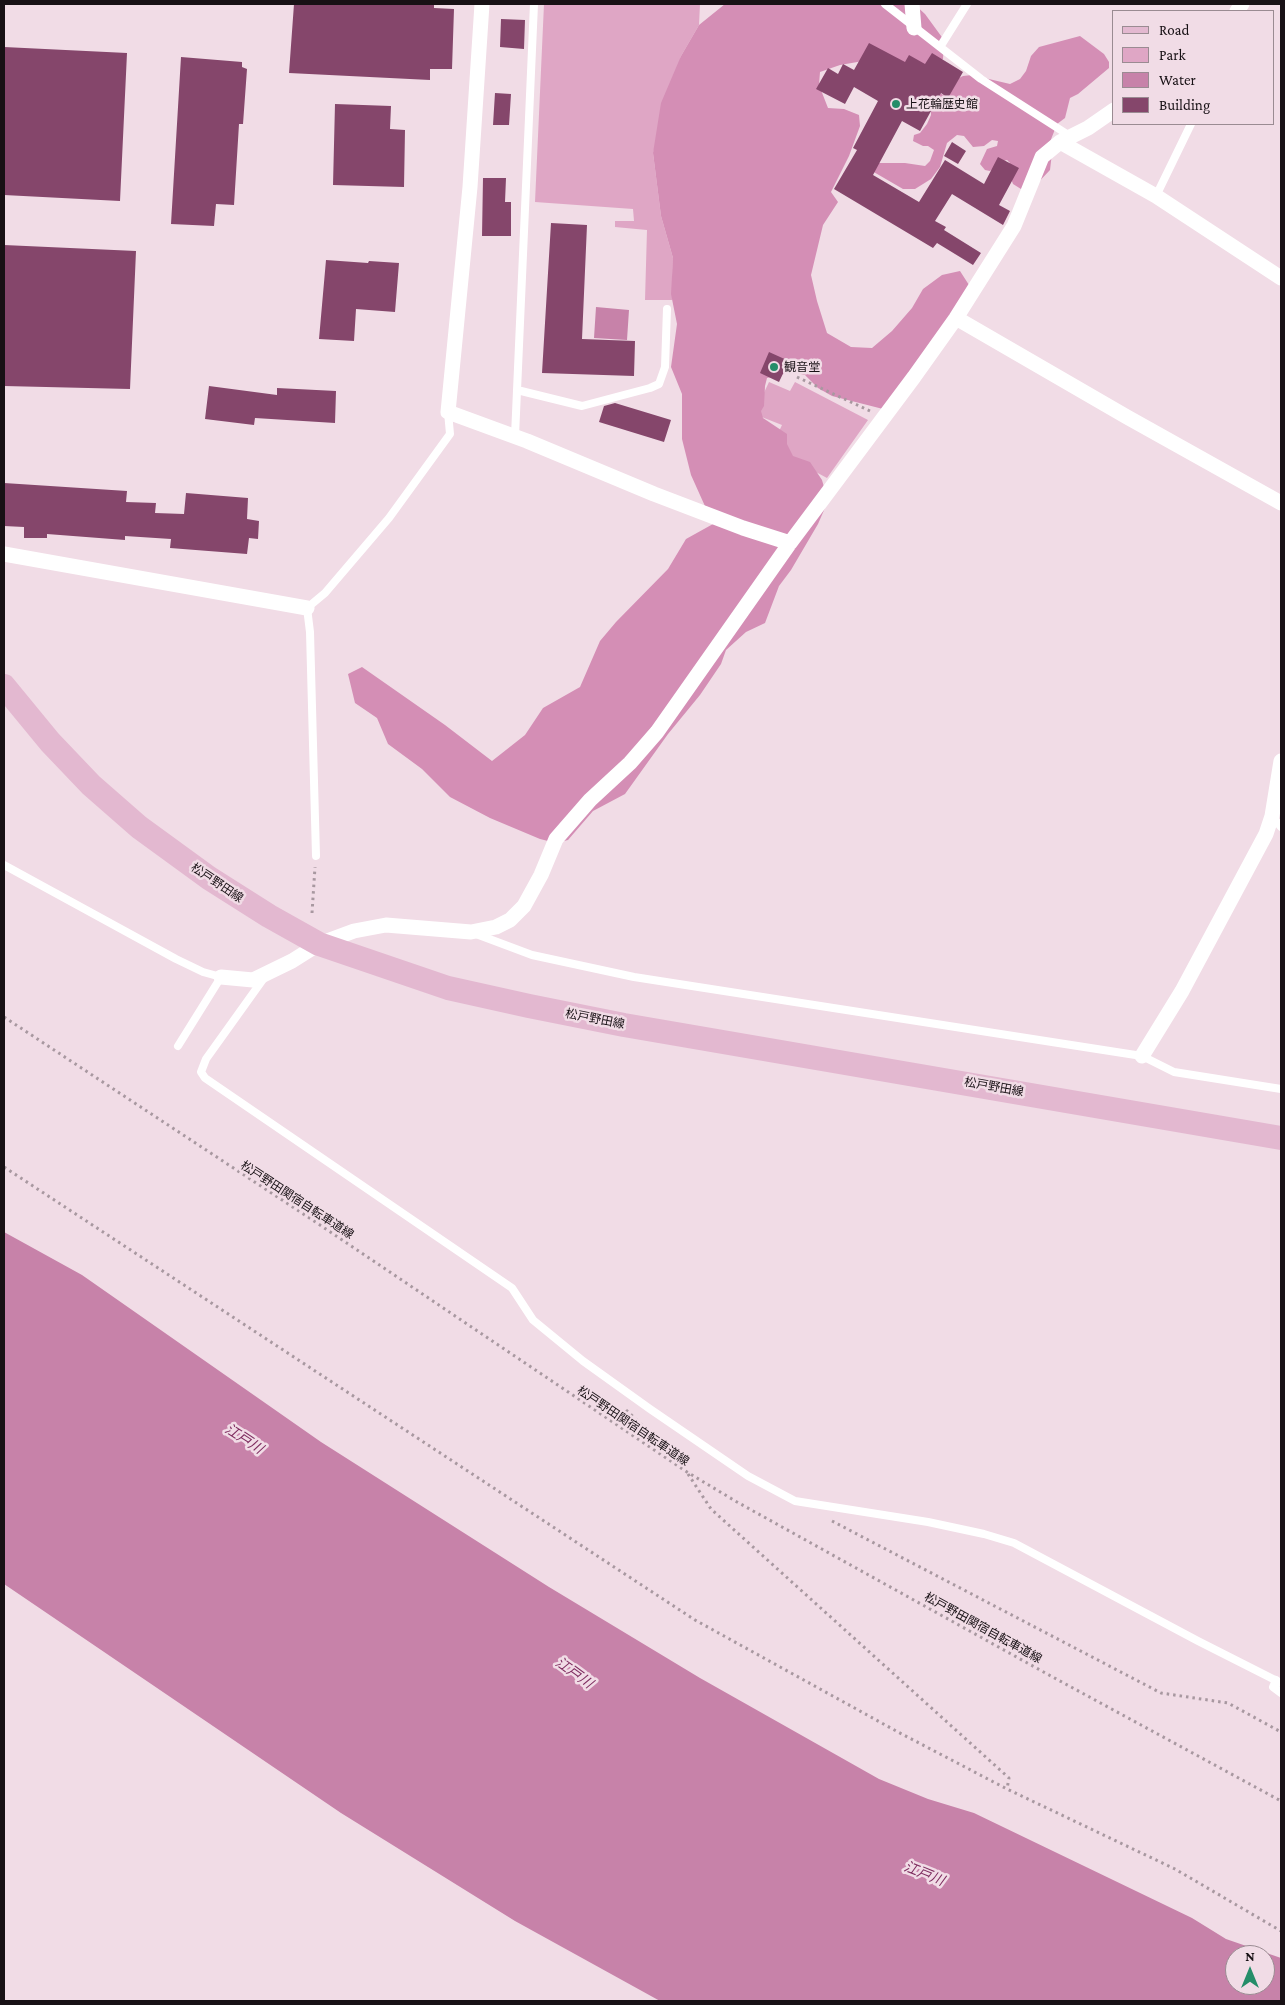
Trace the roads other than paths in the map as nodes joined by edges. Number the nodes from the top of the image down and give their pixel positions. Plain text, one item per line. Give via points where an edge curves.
1 (482, 4) edge
2 (534, 4) edge
3 (885, 4) edge
4 (912, 4) edge
5 (967, 4) edge
6 (914, 28) junction
7 (940, 47) junction
8 (1112, 111) edge
9 (1191, 125) edge
10 (1065, 139) junction
11 (1156, 196) junction
12 (1281, 278) edge
13 (667, 309) dead end
14 (956, 318) junction
15 (517, 390) junction
16 (448, 412) junction
17 (515, 436) junction
18 (1281, 503) edge
19 (790, 542) junction
20 (4, 554) edge
21 (307, 608) junction
22 (4, 686) edge
23 (1281, 761) edge
24 (1276, 822) edge
25 (316, 856) road end
26 (4, 865) edge
27 (472, 932) junction
28 (319, 944) junction
29 (267, 974) junction
30 (221, 977) junction
31 (178, 1046) dead end
32 (1142, 1056) junction
33 (1281, 1089) edge
34 (1281, 1138) edge
35 (1278, 1682) edge
36 (1281, 1693) edge

1 - 16 street via 470,187
2 - 15 lane
3 - 6 lane
4 - 6 street
5 - 7 lane
6 - 7 lane
7 - 10 lane
8 - 10 street
9 - 11 lane
10 - 11 street
10 - 14 street via 1042,157 1014,226
11 - 12 street
13 - 15 lane via 665,367 659,384 582,406
14 - 18 street
14 - 19 street
15 - 17 lane
16 - 17 street
16 - 21 lane via 450,434 389,518 325,593
17 - 19 street via 654,494
19 - 27 street via 657,732 556,839 524,906 510,920 496,927
20 - 21 street
21 - 25 lane
22 - 28 main road, 松戸野田線 via 91,785 139,827 209,878
23 - 24 street
24 - 32 street via 1266,834 1182,991
26 - 30 lane via 176,959
27 - 28 street via 386,925 354,931
27 - 32 lane via 532,955 634,976
28 - 29 street
28 - 34 main road, 松戸野田線 via 448,988 529,1006
29 - 30 street via 253,980
29 - 35 lane via 206,1059 201,1072 204,1078 512,1288 534,1320 583,1361 650,1409 748,1476 795,1501 928,1522 1014,1543
30 - 31 lane
32 - 33 lane via 1174,1072
35 - 36 lane via 1273,1687

